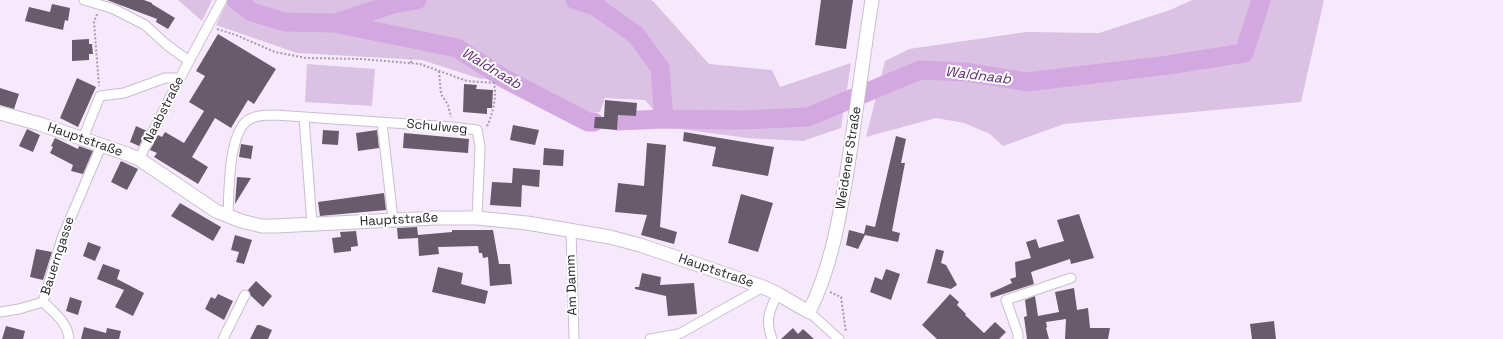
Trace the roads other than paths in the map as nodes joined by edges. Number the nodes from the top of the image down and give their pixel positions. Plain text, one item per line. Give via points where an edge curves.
1 (84, 0) edge
2 (222, 0) edge
3 (872, 0) edge
4 (189, 61) junction
5 (180, 78) junction
6 (0, 113) edge
7 (304, 117) junction
8 (382, 123) junction
9 (83, 138) junction
10 (102, 144) junction
11 (139, 159) junction
12 (228, 216) junction
13 (477, 218) junction
14 (393, 219) junction
15 (312, 225) junction
16 (570, 230) junction
17 (1071, 278) dead end
18 (763, 287) junction
19 (778, 294) junction
20 (245, 295) dead end
21 (43, 302) junction
22 (0, 312) edge
23 (809, 312) junction
24 (69, 339) edge
25 (223, 339) edge
26 (574, 339) edge
27 (650, 339) edge
28 (772, 339) edge
29 (839, 339) edge
30 (1018, 339) edge

1 - 4 street, Naabstraße via 114,9 145,25
2 - 4 street, Naabstraße
3 - 23 street, Weidener Straße via 840,219 820,289
4 - 5 street, Naabstraße
5 - 9 street via 165,78 124,93 100,96
5 - 11 street, Naabstraße
6 - 9 street, Hauptstraße
7 - 8 street, Schulweg
7 - 12 street, Schulweg via 275,114 256,116 247,121 237,133 232,154
7 - 15 street
8 - 13 street, Schulweg via 477,130 480,147
8 - 14 street
9 - 10 street, Hauptstraße
10 - 11 street, Hauptstraße
10 - 21 street, Bauerngasse via 62,238
11 - 12 street, Hauptstraße via 216,211
12 - 15 street, Hauptstraße via 262,226
13 - 14 street, Hauptstraße
13 - 16 street, Hauptstraße
14 - 15 street, Hauptstraße
16 - 18 street, Hauptstraße via 640,245
16 - 26 street, Am Damm
17 - 30 street via 1006,300
18 - 19 street, Hauptstraße
18 - 27 street via 679,334
19 - 23 street, Hauptstraße
19 - 28 street via 770,313 768,328
20 - 25 street
21 - 22 street
21 - 24 street, Bauerngasse via 61,320
23 - 29 street

